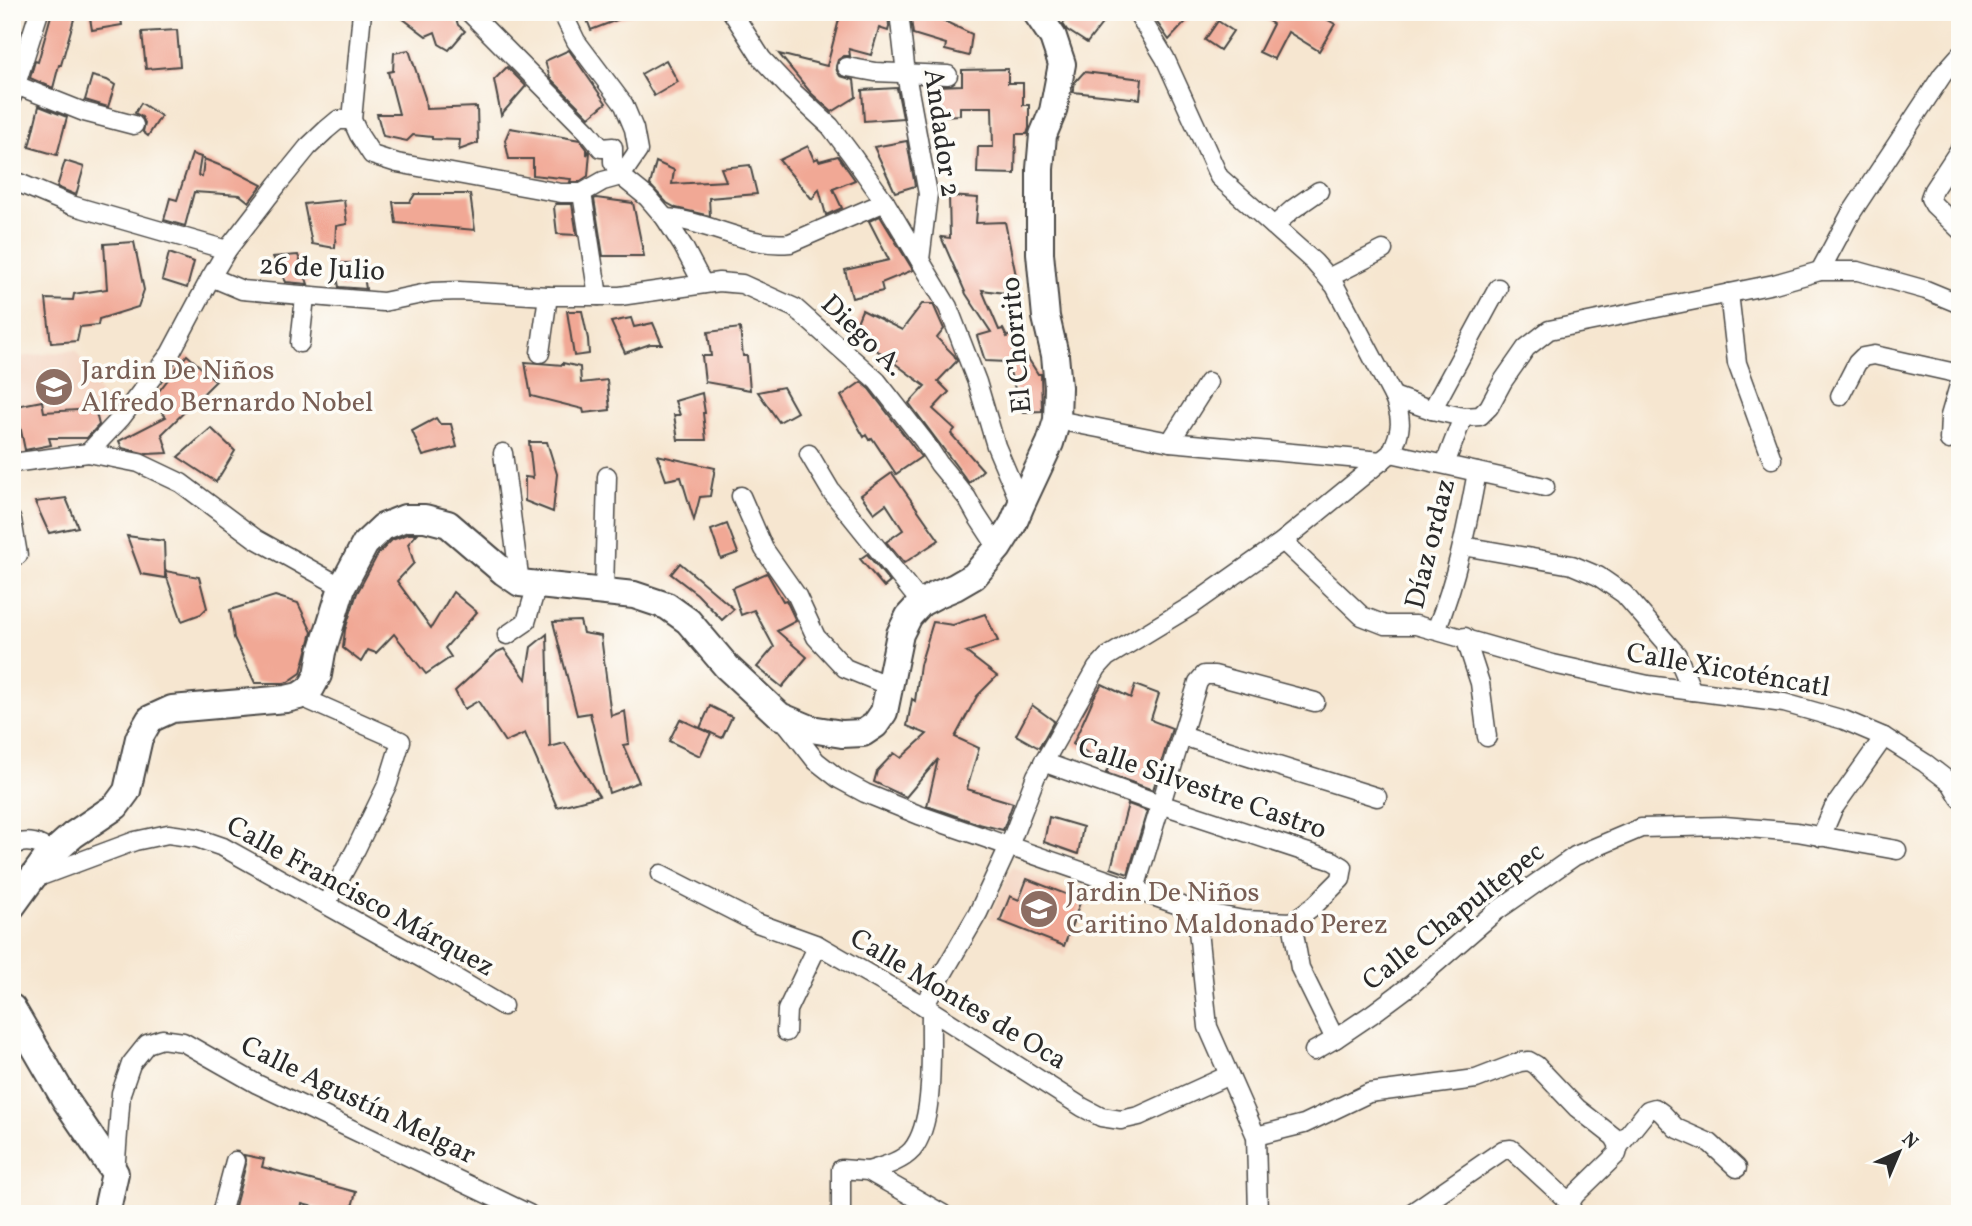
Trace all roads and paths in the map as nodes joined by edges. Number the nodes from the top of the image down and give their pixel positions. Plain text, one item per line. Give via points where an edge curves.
1 (39, 12) edge
2 (362, 12) edge
3 (469, 12) edge
4 (562, 12) edge
5 (732, 12) edge
6 (899, 12) edge
7 (1036, 12) edge
8 (1137, 12) edge
9 (1960, 55) edge
10 (847, 66) dead end
11 (906, 74) junction
12 (947, 75) dead end
13 (14, 91) edge
14 (352, 120) junction
15 (134, 125) dead end
16 (1960, 149) edge
17 (621, 176) junction
18 (12, 180) edge
19 (1319, 191) dead end
20 (582, 193) junction
21 (885, 202) junction
22 (665, 218) junction
23 (1274, 226) junction
24 (1960, 230) edge
25 (227, 250) junction
26 (1383, 250) dead end
27 (920, 260) junction
28 (1820, 271) junction
29 (211, 277) junction
30 (1328, 278) junction
31 (703, 284) junction
32 (1498, 288) dead end
33 (1729, 293) junction
34 (548, 296) junction
35 (598, 296) junction
36 (305, 297) junction
37 (1960, 304) edge
38 (300, 343) dead end
39 (540, 353) dead end
40 (1960, 374) edge
41 (1208, 382) dead end
42 (1960, 382) edge
43 (1393, 396) junction
44 (1840, 396) dead end
45 (1432, 410) junction
46 (1463, 417) junction
47 (1057, 420) junction
48 (1949, 440) dead end
49 (1170, 442) junction
50 (88, 453) junction
51 (503, 453) dead end
52 (809, 454) dead end
53 (1386, 457) junction
54 (1772, 459) dead end
55 (12, 463) edge
56 (1445, 464) junction
57 (1477, 472) junction
58 (607, 476) dead end
59 (1545, 487) dead end
60 (741, 496) dead end
61 (1021, 505) junction
62 (12, 520) edge
63 (1283, 541) junction
64 (1463, 546) junction
65 (998, 548) junction
66 (18, 555) dead end
67 (529, 584) junction
68 (342, 587) junction
69 (604, 592) junction
70 (921, 603) junction
71 (1436, 630) junction
72 (507, 635) dead end
73 (1465, 637) junction
74 (889, 686) junction
75 (1692, 691) junction
76 (299, 696) junction
77 (1315, 702) dead end
78 (780, 716) junction
79 (1182, 736) junction
80 (1487, 737) dead end
81 (1884, 737) junction
82 (1044, 762) junction
83 (1377, 797) dead end
84 (1960, 798) edge
85 (1160, 804) junction
86 (1821, 837) junction
87 (12, 845) edge
88 (1009, 846) junction
89 (1897, 850) dead end
90 (53, 853) junction
91 (661, 874) dead end
92 (31, 880) junction
93 (1135, 890) junction
94 (326, 905) junction
95 (12, 906) edge
96 (1196, 911) junction
97 (1292, 922) junction
98 (818, 945) junction
99 (503, 1006) dead end
100 (12, 1008) edge
101 (927, 1009) junction
102 (786, 1032) dead end
103 (1335, 1039) junction
104 (1314, 1051) dead end
105 (1228, 1075) junction
106 (1256, 1136) junction
107 (1619, 1146) junction
108 (235, 1161) dead end
109 (1737, 1168) dead end
110 (868, 1171) junction
111 (114, 1173) junction
112 (1570, 1208) edge
113 (519, 1211) edge
114 (106, 1214) edge
115 (221, 1214) edge
116 (841, 1214) edge
117 (943, 1214) edge
118 (1258, 1214) edge
119 (1409, 1214) edge

1 - 13 street
2 - 14 street
3 - 17 street via 601,148 613,147 613,162
4 - 17 street via 576,41 624,105 634,129 638,151
5 - 21 street via 762,59 830,126
6 - 11 street, Andador 2
7 - 47 street, El Chorrito via 1053,37 1062,64 1043,135 1040,169 1040,253 1055,355
8 - 23 street via 1165,58 1219,177
9 - 28 street via 1942,74 1850,215
10 - 11 street
11 - 12 street
11 - 27 street, Andador 2 via 928,194
13 - 15 street
14 - 20 street via 372,155 397,163
14 - 25 street via 338,120 308,147
16 - 24 street via 1930,198
17 - 20 street
17 - 22 street
18 - 25 street via 71,205
19 - 23 street
20 - 35 street
21 - 22 street via 790,243 775,245 684,219
21 - 27 street
22 - 31 street
23 - 30 street
25 - 29 street
26 - 30 street
27 - 61 street via 948,307
28 - 33 street
28 - 37 street via 1858,271
29 - 36 street, 26 de Julio via 242,290
29 - 50 street via 170,354
30 - 43 street
31 - 35 street, Diego A.
31 - 65 street, Diego A. via 742,284 795,308 814,323 877,381 967,498
32 - 45 street
33 - 46 street via 1549,330 1526,348 1489,407 1480,416
33 - 54 street via 1737,363
34 - 35 street, Diego A.
34 - 36 street, 26 de Julio via 459,290 383,302
34 - 39 street
36 - 38 street
40 - 44 street via 1874,355 1863,357
41 - 49 street
42 - 48 street
43 - 45 street
43 - 53 street via 1401,424
45 - 46 street
46 - 56 street
47 - 49 street
47 - 61 street, El Chorrito
49 - 53 street
50 - 55 street
50 - 68 street via 139,463 181,483 256,539
51 - 67 street
52 - 70 street via 831,491
53 - 56 street
53 - 63 street
56 - 57 street
57 - 59 street
57 - 64 street, Díaz ordaz
58 - 69 street
60 - 74 street via 764,548 797,596 816,637 845,668
61 - 65 street, El Chorrito
62 - 66 street
63 - 71 street, Calle Xicoténcatl via 1363,616 1385,625
63 - 82 street via 1191,606 1107,657
64 - 71 street, Díaz ordaz
64 - 75 street via 1572,565 1598,576 1624,594 1677,655
65 - 70 street, El Chorrito via 974,576
67 - 68 street via 449,524 405,518 383,527 365,544
67 - 69 street
67 - 72 street via 526,622
68 - 76 street via 317,675
69 - 78 street via 634,595 667,606 688,621 727,667
70 - 74 street via 900,635
71 - 73 street, Calle Xicoténcatl
73 - 75 street, Calle Xicoténcatl via 1553,664
73 - 80 street via 1480,683
74 - 78 street via 884,712 863,733 811,729
75 - 81 street, Calle Xicoténcatl via 1784,703
76 - 90 street via 172,709 150,719 139,738 127,791 116,806
76 - 94 street via 401,741 388,783
77 - 79 street via 1205,675 1198,682
78 - 88 street via 816,761 839,779 919,815
79 - 83 street
79 - 85 street
81 - 84 street, Calle Xicoténcatl via 1951,783
81 - 86 street via 1833,809
82 - 85 street, Calle Silvestre Castro
82 - 88 street
85 - 93 street
85 - 97 street, Calle Silvestre Castro via 1343,867 1341,879
86 - 89 street, Calle Chapultepec
86 - 103 street, Calle Chapultepec via 1724,825 1641,828 1575,856 1495,912 1411,985
87 - 90 street via 35,842
88 - 93 street
88 - 101 street
90 - 92 street
91 - 98 street, Calle Montes de Oca via 757,923
92 - 94 street, Calle Francisco Márquez via 135,841 168,834 223,847
92 - 95 street
93 - 96 street
94 - 99 street, Calle Francisco Márquez
96 - 97 street
96 - 105 street via 1208,1027
97 - 103 street via 1300,968
98 - 101 street, Calle Montes de Oca
98 - 102 street via 787,1010
100 - 111 street
101 - 105 street, Calle Montes de Oca via 1101,1117 1121,1121 1139,1116
101 - 110 street via 929,1094 922,1133 912,1150 897,1162
103 - 104 street, Calle Chapultepec
105 - 106 street
106 - 107 street via 1304,1124 1369,1093 1476,1079 1530,1061 1577,1108 1615,1137
106 - 118 street
107 - 109 street via 1648,1110 1655,1108 1676,1128 1710,1143
107 - 112 street via 1617,1154 1575,1195
108 - 115 street
110 - 116 street via 841,1169
110 - 117 street
111 - 113 street, Calle Agustín Melgar via 121,1093 131,1064 146,1044 162,1038 183,1042 257,1084
111 - 114 street
112 - 119 street via 1511,1149

